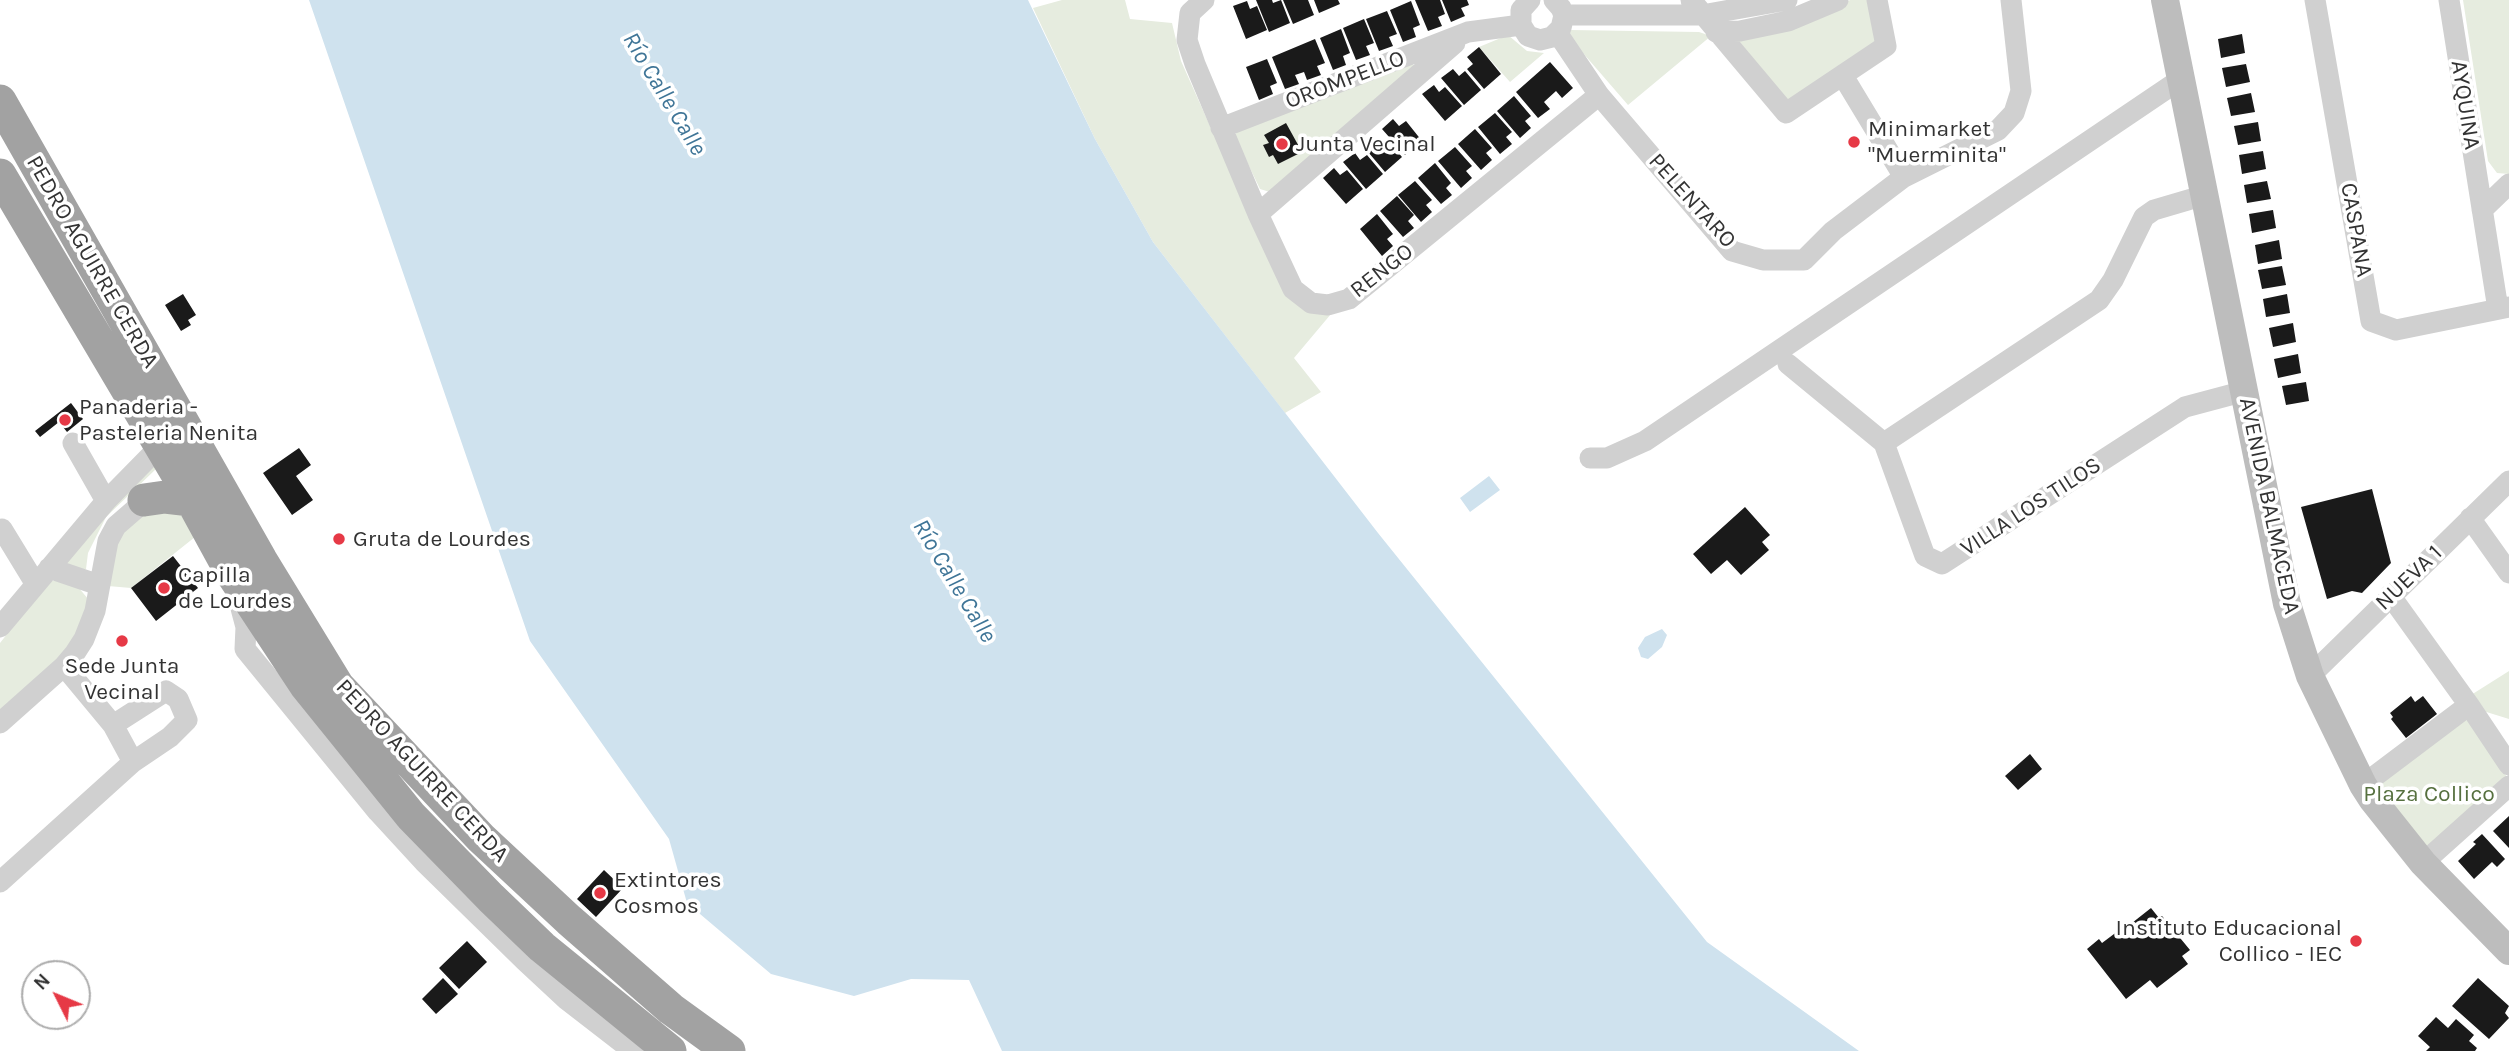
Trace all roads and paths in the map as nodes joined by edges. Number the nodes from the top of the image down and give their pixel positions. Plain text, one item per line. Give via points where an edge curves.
1 (1204, 0) edge
2 (1530, 0) edge
3 (1787, 0) edge
4 (1838, 0) edge
5 (1877, 0) edge
6 (2011, 0) edge
7 (2165, 0) edge
8 (2315, 0) edge
9 (2449, 0) edge
10 (1697, 8) edge
11 (1558, 16) edge
12 (1521, 25) junction
13 (1468, 32) junction
14 (1716, 32) junction
15 (1843, 76) junction
16 (2181, 79) junction
17 (1600, 95) junction
18 (0, 101) edge
19 (1221, 128) junction
20 (0, 175) edge
21 (1905, 177) junction
22 (2509, 184) edge
23 (2205, 195) junction
24 (2482, 210) junction
25 (1258, 214) junction
26 (2503, 308) edge
27 (1788, 364) dead end
28 (2245, 391) junction
29 (159, 442) junction
30 (73, 443) dead end
31 (1884, 443) junction
32 (1590, 457) dead end
33 (192, 479) junction
34 (2509, 481) edge
35 (144, 500) joint
36 (106, 501) junction
37 (2470, 518) junction
38 (2, 529) edge
39 (2509, 573) edge
40 (232, 574) junction
41 (42, 575) junction
42 (99, 585) junction
43 (2390, 595) junction
44 (0, 627) edge
45 (64, 666) junction
46 (2309, 676) junction
47 (2469, 705) junction
48 (0, 723) edge
49 (113, 724) junction
50 (133, 762) junction
51 (2509, 765) edge
52 (2362, 785) junction
53 (2509, 786) edge
54 (2423, 863) junction
55 (0, 882) edge
56 (2509, 951) edge
57 (633, 1051) edge
58 (670, 1051) edge
59 (729, 1051) edge

1 - 19 street, RENGO via 1190,13 1187,40
2 - 12 street via 1521,10
3 - 10 street
4 - 14 street via 1788,21
5 - 15 street via 1886,46
6 - 21 street, PELENTARO via 2021,91 2014,113 1998,130
7 - 16 main road, AVENIDA BALMACEDA
8 - 26 street, CASPANA via 2371,321 2396,330
9 - 24 street, AYQUINA
10 - 11 street
10 - 14 street
11 - 12 street via 1546,40 1534,39
11 - 17 street, PELENTARO
12 - 13 street, OROMPELLO
13 - 19 street, OROMPELLO
13 - 25 street, OROMPELLO
14 - 15 street via 1786,113
15 - 21 street
16 - 23 main road, AVENIDA BALMACEDA
16 - 32 street via 1645,441 1607,458
17 - 21 street, PELENTARO via 1731,251 1763,260 1804,260 1833,231
17 - 25 street, RENGO via 1349,299 1328,305 1311,303 1293,289
18 - 29 highway, PEDRO AGUIRRE CERDA
19 - 25 street, RENGO
20 - 29 highway, PEDRO AGUIRRE CERDA
22 - 24 street
23 - 28 main road, AVENIDA BALMACEDA
23 - 31 street via 2144,217 2099,300
24 - 26 street, AYQUINA
27 - 31 street
28 - 31 street, VILLA LOS TILOS via 2185,407 1942,564 1925,556
28 - 46 main road, AVENIDA BALMACEDA via 2287,604
29 - 33 highway, PEDRO AGUIRRE CERDA
29 - 36 street
30 - 36 street
33 - 35 highway via 164,497
33 - 40 highway, PEDRO AGUIRRE CERDA
33 - 59 highway, PEDRO AGUIRRE CERDA via 261,560 338,686 500,856 671,1009
34 - 37 street, NUEVA 1
35 - 42 street via 116,526 108,541
36 - 41 street
37 - 39 street
37 - 43 street, NUEVA 1
38 - 41 street
40 - 57 street, PEDRO AGUIRRE CERDA via 246,627 246,649 327,751 424,862 567,1000
40 - 58 highway, PEDRO AGUIRRE CERDA via 306,686 411,816 542,947
41 - 42 street
41 - 44 street
42 - 45 street via 91,623
43 - 46 street, NUEVA 1
43 - 47 street
45 - 48 street
45 - 49 street
46 - 52 main road, AVENIDA BALMACEDA
47 - 51 street
47 - 52 street
49 - 50 street
49 - 50 street via 166,691 178,699 187,720
50 - 55 street
52 - 54 main road, AVENIDA BALMACEDA
53 - 54 street
54 - 56 main road, AVENIDA BALMACEDA

